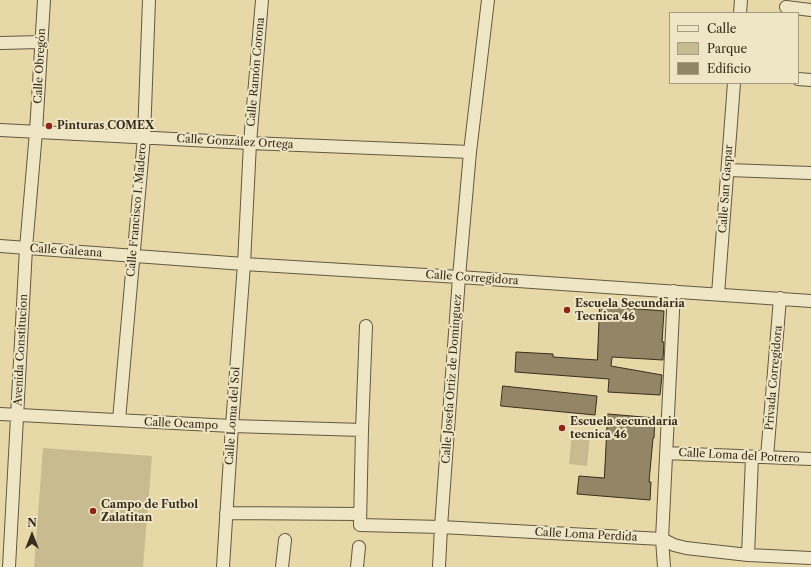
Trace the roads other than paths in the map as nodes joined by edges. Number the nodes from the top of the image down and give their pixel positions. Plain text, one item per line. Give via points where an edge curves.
1 (44, 0) edge
2 (150, 0) edge
3 (262, 0) edge
4 (488, 0) edge
5 (741, 0) edge
6 (786, 7) dead end
7 (811, 10) edge
8 (740, 12) edge
9 (0, 42) edge
10 (41, 42) junction
11 (799, 78) edge
12 (811, 80) edge
13 (734, 84) edge
14 (0, 130) edge
15 (36, 132) junction
16 (144, 137) junction
17 (250, 143) junction
18 (470, 152) junction
19 (728, 170) junction
20 (811, 173) edge
21 (0, 246) edge
22 (26, 248) junction
23 (133, 256) junction
24 (244, 264) junction
25 (459, 277) junction
26 (674, 291) junction
27 (718, 294) junction
28 (780, 298) junction
29 (811, 301) edge
30 (366, 326) dead end
31 (0, 414) edge
32 (17, 415) junction
33 (119, 420) junction
34 (232, 426) junction
35 (362, 430) junction
36 (666, 453) junction
37 (752, 456) junction
38 (767, 457) junction
39 (811, 459) edge
40 (226, 512) junction
41 (360, 519) junction
42 (441, 527) junction
43 (662, 539) junction
44 (285, 540) dead end
45 (359, 547) dead end
46 (748, 555) junction
47 (811, 558) edge
48 (9, 567) edge
49 (223, 567) edge
50 (282, 567) edge
51 (357, 567) edge
52 (439, 567) edge
53 (664, 567) edge

1 - 10 street, Calle Obregón
2 - 16 street, Calle Francisco I. Madero
3 - 17 street, Calle Ramón Corona
4 - 18 street, Calle Josefa Ortiz de Domínguez
5 - 8 street
6 - 7 street
9 - 10 street
10 - 15 street, Calle Obregón
11 - 12 street
13 - 19 street, Calle San Gaspar
14 - 15 street, Calle González Ortega
15 - 16 street, Calle González Ortega
15 - 22 street, Avenida Constitucion
16 - 17 street, Calle González Ortega
16 - 23 street, Calle Francisco I. Madero
17 - 18 street, Calle González Ortega
17 - 24 street, Calle Ramón Corona
18 - 25 street, Calle Josefa Ortiz de Domínguez
19 - 20 street
19 - 27 street, Calle San Gaspar
21 - 22 street, Calle Galeana
22 - 23 street, Calle Galeana
22 - 32 street, Avenida Constitucion
23 - 24 street, Calle Corregidora
23 - 33 street, Calle Francisco I. Madero
24 - 25 street, Calle Corregidora
24 - 34 street, Calle Loma del Sol
25 - 26 street, Calle Corregidora
25 - 42 street, Calle Josefa Ortiz de Domínguez
26 - 27 street, Calle Corregidora
26 - 36 street
27 - 28 street, Calle Corregidora
28 - 29 street, Calle Corregidora
28 - 38 street, Privada Corregidora
30 - 35 street
31 - 32 street, Calle Ocampo
32 - 33 street, Calle Ocampo
32 - 48 street, Avenida Constitucion
33 - 34 street, Calle Ocampo
34 - 35 street, Calle Ocampo
34 - 40 street, Calle Loma del Sol
35 - 41 street
36 - 37 street, Calle Loma del Potrero
36 - 43 street
37 - 38 street, Calle Loma del Potrero
37 - 46 street
38 - 39 street, Calle Loma del Potrero
40 - 41 street, Calle Loma Perdida
40 - 49 street, Calle Loma del Sol
41 - 42 street, Calle Loma Perdida
42 - 43 street, Calle Loma Perdida
42 - 52 street, Calle Josefa Ortiz de Domínguez
43 - 46 street, Calle Loma Perdida via 686,548
43 - 53 street
44 - 50 street
45 - 51 street
46 - 47 street, Calle Loma Perdida

